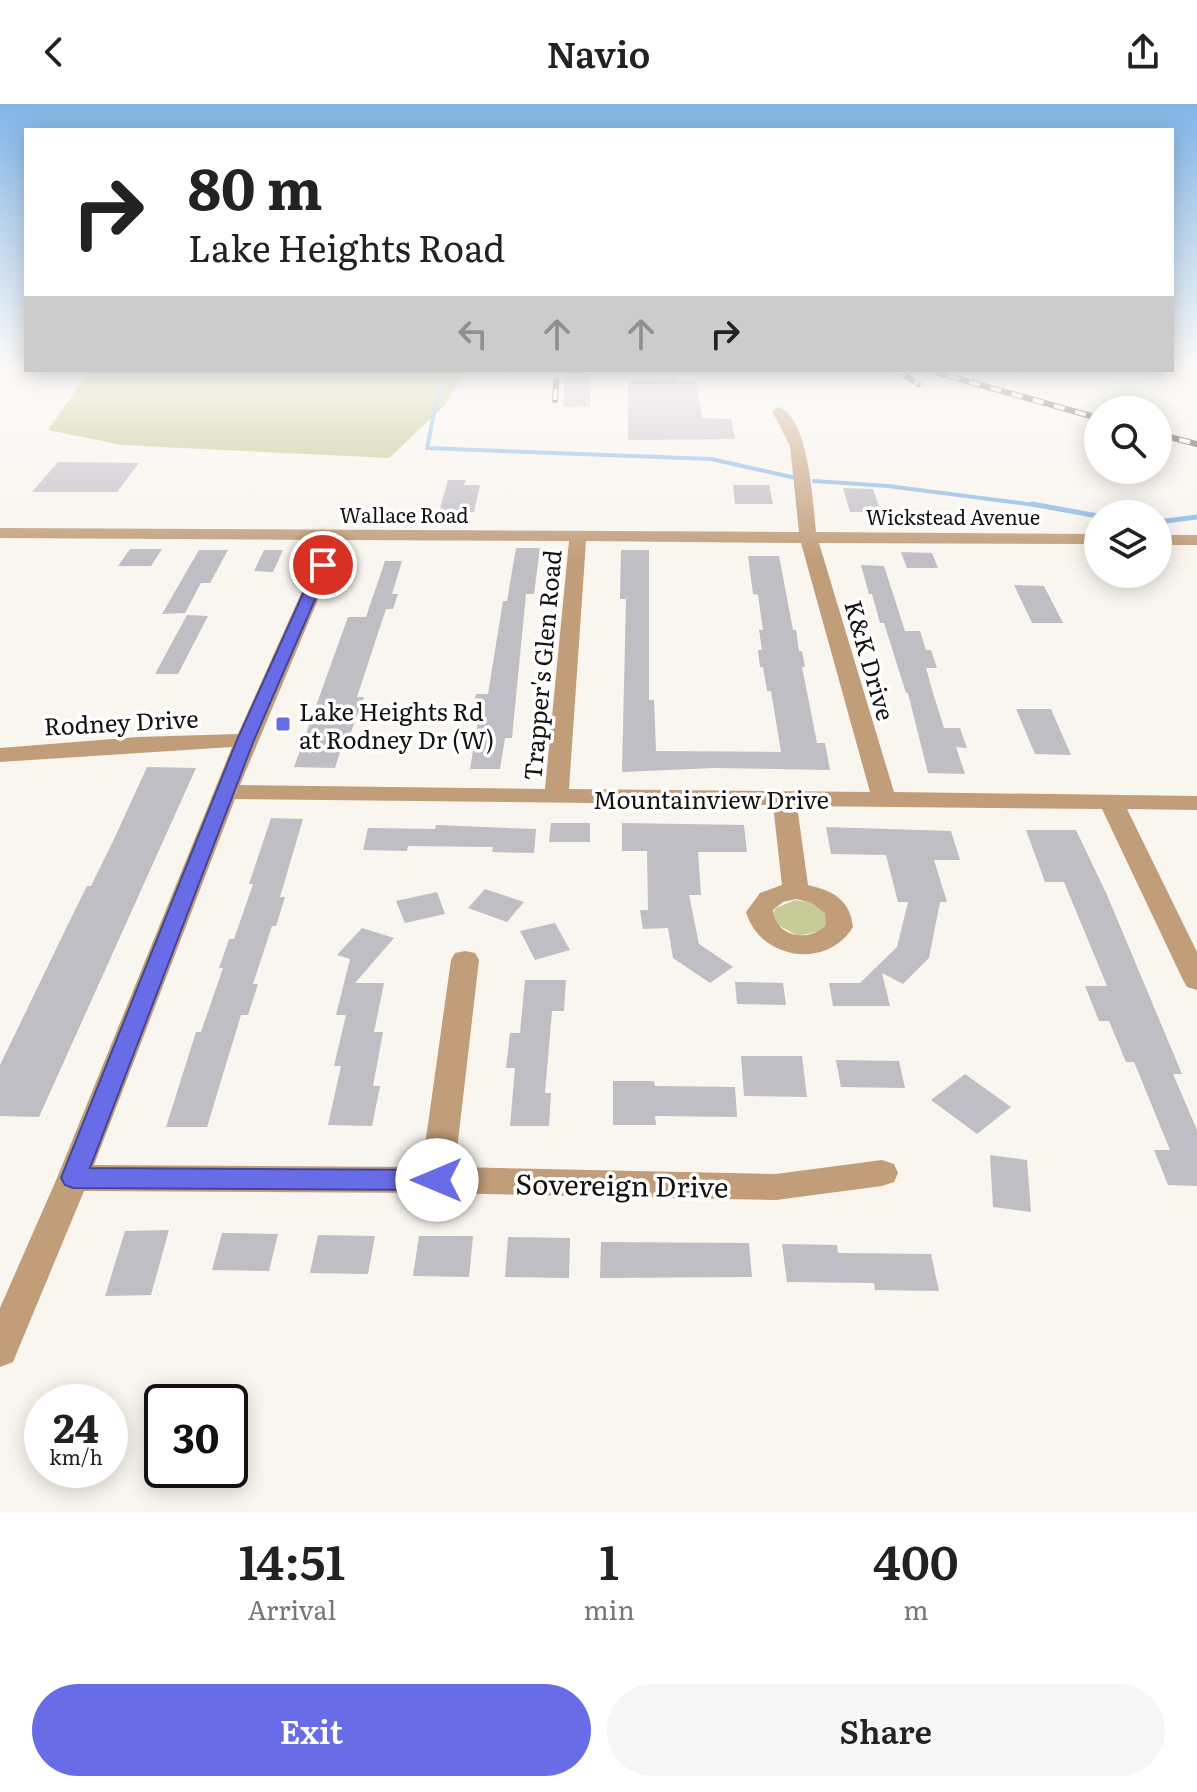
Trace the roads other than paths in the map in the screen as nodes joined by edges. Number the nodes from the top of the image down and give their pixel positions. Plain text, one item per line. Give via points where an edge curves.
1 (789, 430) edge
2 (0, 533) edge
3 (336, 536) junction
4 (578, 537) junction
5 (808, 537) junction
6 (1084, 539) edge
7 (1172, 540) edge
8 (1197, 540) edge
9 (246, 740) junction
10 (0, 755) edge
11 (225, 792) junction
12 (784, 797) junction
13 (556, 798) junction
14 (884, 798) junction
15 (1111, 802) junction
16 (1197, 803) edge
17 (796, 891) dead end
18 (465, 960) dead end
19 (1197, 980) edge
20 (882, 1173) dead end
21 (73, 1178) junction
22 (437, 1180) junction
23 (0, 1350) edge

1 - 5 street, K&K Drive via 798,446
2 - 3 street, Wallace Road
3 - 4 street, Wallace Road
3 - 9 street
4 - 5 street, Wallace Road
4 - 13 street, Trapper's Glen Road
5 - 6 street, Wickstead Avenue
5 - 14 street, K&K Drive
7 - 8 street
9 - 10 street, Rodney Drive
9 - 11 street
11 - 13 street, Mountainview Drive
11 - 21 street
12 - 13 street, Mountainview Drive
12 - 14 street, Mountainview Drive
12 - 17 street
14 - 15 street, Mountainview Drive
15 - 16 street, Mountainview Drive
15 - 19 street
18 - 22 street
20 - 22 street, Sovereign Drive via 776,1187
21 - 22 street, Sovereign Drive
21 - 23 street

